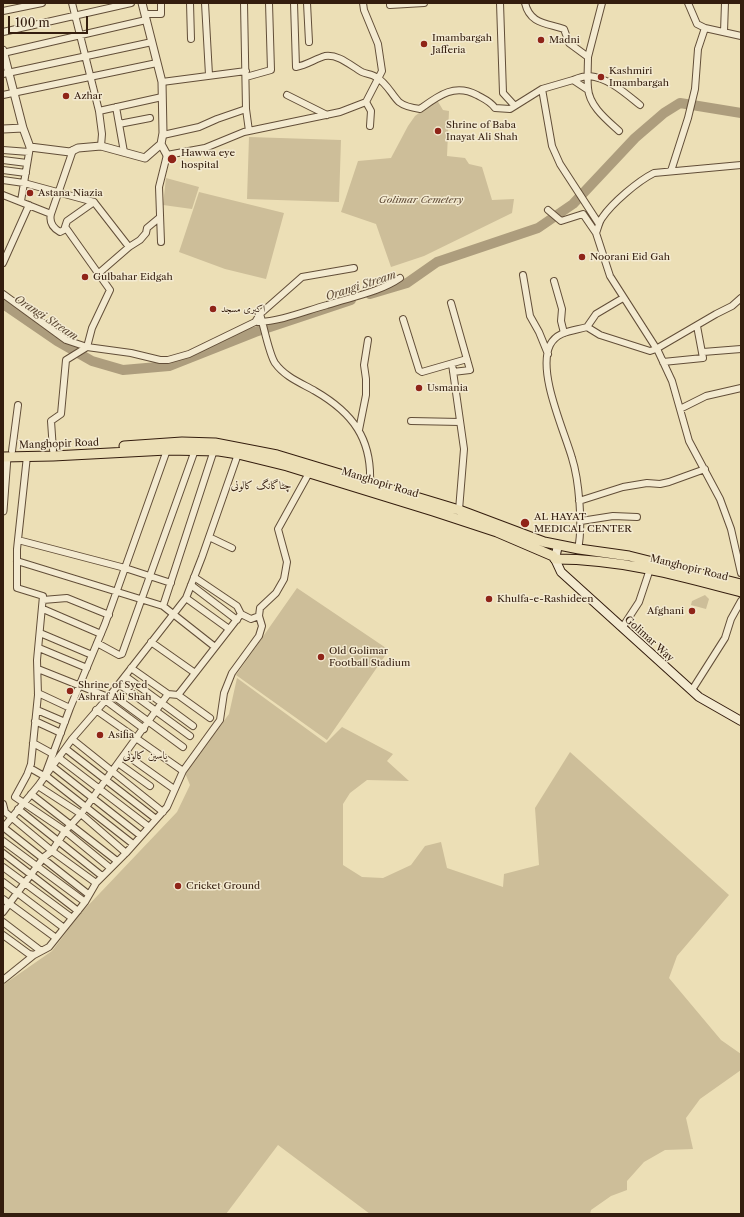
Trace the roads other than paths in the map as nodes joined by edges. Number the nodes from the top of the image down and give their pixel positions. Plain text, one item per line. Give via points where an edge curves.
1 (42, 3) edge
2 (72, 3) edge
3 (131, 3) edge
4 (142, 3) edge
5 (161, 3) edge
6 (190, 3) edge
7 (204, 3) edge
8 (244, 3) edge
9 (269, 3) edge
10 (294, 3) edge
11 (307, 3) edge
12 (363, 3) edge
13 (417, 3) edge
14 (424, 3) edge
15 (500, 3) edge
16 (525, 3) edge
17 (602, 3) edge
18 (688, 3) edge
19 (725, 3) edge
20 (390, 4) dead end
21 (400, 4) edge
22 (3, 12) edge
23 (75, 16) junction
24 (145, 17) junction
25 (705, 28) junction
26 (3, 32) edge
27 (724, 32) junction
28 (79, 35) junction
29 (741, 36) edge
30 (191, 39) dead end
31 (152, 42) junction
32 (309, 42) dead end
33 (3, 52) edge
34 (85, 56) junction
35 (588, 57) junction
36 (157, 62) junction
37 (6, 73) edge
38 (246, 74) junction
39 (209, 75) junction
40 (588, 76) junction
41 (91, 77) junction
42 (379, 79) junction
43 (574, 80) junction
44 (162, 82) junction
45 (542, 89) junction
46 (588, 90) junction
47 (13, 93) junction
48 (3, 94) edge
49 (287, 95) dead end
50 (162, 97) junction
51 (366, 102) junction
52 (640, 105) dead end
53 (514, 106) junction
54 (116, 107) junction
55 (246, 109) junction
56 (99, 111) junction
57 (327, 115) junction
58 (150, 118) dead end
59 (119, 124) junction
60 (370, 126) dead end
61 (23, 128) junction
62 (3, 129) edge
63 (249, 131) junction
64 (619, 131) dead end
65 (163, 135) junction
66 (162, 144) junction
67 (101, 146) junction
68 (30, 149) junction
69 (3, 150) edge
70 (73, 150) junction
71 (124, 152) junction
72 (167, 155) junction
73 (3, 160) edge
74 (27, 163) junction
75 (741, 166) edge
76 (3, 170) edge
77 (671, 171) junction
78 (26, 173) junction
79 (3, 180) edge
80 (24, 183) junction
81 (59, 193) junction
82 (3, 195) edge
83 (21, 201) junction
84 (94, 202) junction
85 (29, 205) junction
86 (548, 210) dead end
87 (51, 214) junction
88 (159, 218) junction
89 (599, 224) junction
90 (66, 228) junction
91 (596, 233) junction
92 (161, 242) dead end
93 (129, 247) junction
94 (3, 263) edge
95 (354, 268) dead end
96 (99, 273) junction
97 (522, 275) dead end
98 (400, 278) dead end
99 (554, 281) dead end
100 (3, 294) edge
101 (623, 298) junction
102 (741, 298) edge
103 (451, 303) dead end
104 (260, 314) junction
105 (403, 319) dead end
106 (255, 322) junction
107 (262, 322) junction
108 (697, 326) junction
109 (587, 327) junction
110 (564, 333) junction
111 (368, 340) dead end
112 (87, 347) junction
113 (656, 349) junction
114 (741, 349) edge
115 (702, 352) junction
116 (548, 356) junction
117 (467, 359) junction
118 (664, 362) junction
119 (452, 364) junction
120 (453, 372) junction
121 (741, 388) edge
122 (18, 405) dead end
123 (680, 409) junction
124 (411, 421) dead end
125 (460, 422) junction
126 (359, 430) junction
127 (53, 450) junction
128 (167, 450) junction
129 (195, 450) junction
130 (214, 450) junction
131 (6, 454) edge
132 (238, 454) junction
133 (26, 456) junction
134 (705, 469) junction
135 (309, 473) junction
136 (370, 483) junction
137 (579, 501) junction
138 (459, 510) junction
139 (3, 511) edge
140 (637, 517) dead end
141 (581, 520) junction
142 (209, 537) junction
143 (18, 540) junction
144 (558, 545) junction
145 (232, 548) dead end
146 (578, 549) junction
147 (555, 559) junction
148 (17, 561) junction
149 (125, 568) junction
150 (650, 569) junction
151 (741, 573) edge
152 (150, 576) junction
153 (194, 578) junction
154 (171, 583) junction
155 (741, 584) edge
156 (191, 585) junction
157 (117, 591) junction
158 (741, 592) edge
159 (186, 598) junction
160 (43, 600) junction
161 (142, 600) junction
162 (741, 601) edge
163 (163, 606) junction
164 (43, 610) junction
165 (241, 614) junction
166 (109, 615) junction
167 (172, 615) junction
168 (259, 616) junction
169 (237, 620) junction
170 (622, 628) junction
171 (229, 630) junction
172 (40, 633) junction
173 (101, 634) junction
174 (151, 642) junction
175 (97, 643) junction
176 (215, 647) junction
177 (39, 648) junction
178 (92, 655) junction
179 (87, 668) junction
180 (131, 668) junction
181 (38, 669) junction
182 (195, 673) junction
183 (125, 676) junction
184 (119, 684) junction
185 (79, 685) junction
186 (692, 690) junction
187 (38, 693) junction
188 (168, 694) junction
189 (178, 695) junction
190 (108, 697) junction
191 (162, 704) junction
192 (70, 708) junction
193 (36, 710) junction
194 (96, 710) junction
195 (156, 712) junction
196 (210, 718) dead end
197 (35, 721) junction
198 (741, 721) edge
199 (65, 722) junction
200 (150, 722) junction
201 (193, 726) dead end
202 (144, 729) junction
203 (61, 733) junction
204 (190, 736) dead end
205 (72, 739) junction
206 (136, 740) junction
207 (33, 743) junction
208 (183, 747) dead end
209 (66, 749) junction
210 (53, 754) junction
211 (125, 754) junction
212 (59, 758) junction
213 (118, 763) junction
214 (52, 766) junction
215 (30, 768) junction
216 (112, 771) junction
217 (182, 771) junction
218 (44, 775) junction
219 (105, 779) junction
220 (38, 786) junction
221 (150, 786) dead end
222 (99, 788) junction
223 (174, 789) junction
224 (32, 794) junction
225 (92, 799) junction
226 (24, 803) junction
227 (3, 804) edge
228 (85, 808) junction
229 (18, 809) junction
230 (163, 812) junction
231 (81, 814) junction
232 (156, 819) junction
233 (5, 822) edge
234 (72, 825) junction
235 (149, 827) junction
236 (65, 831) junction
237 (141, 836) junction
238 (3, 840) edge
239 (58, 841) junction
240 (133, 844) junction
241 (52, 851) junction
242 (3, 853) edge
243 (126, 853) junction
244 (44, 857) junction
245 (117, 861) junction
246 (3, 866) edge
247 (37, 867) junction
248 (109, 867) junction
249 (32, 875) junction
250 (102, 876) junction
251 (3, 882) edge
252 (96, 883) junction
253 (24, 884) junction
254 (18, 893) junction
255 (88, 894) junction
256 (3, 899) edge
257 (85, 902) junction
258 (9, 904) junction
259 (78, 911) junction
260 (3, 912) edge
261 (72, 918) junction
262 (3, 922) edge
263 (64, 928) junction
264 (3, 934) edge
265 (56, 938) junction
266 (41, 951) junction
267 (34, 955) junction
268 (3, 980) edge

1 - 22 street
2 - 23 street
3 - 23 street
4 - 24 street
5 - 24 street via 162,14
6 - 30 street
7 - 39 street
8 - 38 street
9 - 38 street via 272,70
10 - 42 street via 296,67 306,66 325,56 335,57
11 - 32 street
12 - 42 street via 378,44 382,70
13 - 14 street
13 - 21 street
15 - 53 street via 503,93
16 - 35 street via 534,20 564,29 569,43
17 - 35 street
18 - 25 street via 697,24
19 - 27 street
20 - 21 street
23 - 26 street
23 - 28 street
24 - 28 street
24 - 31 street
25 - 27 street
25 - 77 street via 698,49 695,89
27 - 29 street
28 - 33 street
28 - 34 street
31 - 34 street
31 - 36 street
33 - 37 street
34 - 37 street
34 - 41 street
35 - 40 street
36 - 41 street
36 - 44 street
37 - 47 street
38 - 39 street
38 - 55 street
39 - 44 street
40 - 43 street
40 - 46 street
40 - 52 street via 621,89
41 - 47 street
41 - 56 street
42 - 51 street
42 - 53 street via 400,102 420,109 439,95 459,89 470,91 490,102 495,108 510,109
43 - 45 street
43 - 46 street
44 - 50 street
45 - 53 street
45 - 89 street via 552,146 560,164
46 - 64 street via 592,101 604,117
47 - 48 street
47 - 61 street
49 - 57 street
50 - 54 street
50 - 65 street
51 - 57 street
51 - 60 street via 371,111
54 - 56 street
54 - 59 street
55 - 63 street
55 - 65 street via 199,127
56 - 67 street
57 - 63 street
58 - 59 street
59 - 71 street
61 - 62 street
61 - 68 street
63 - 72 street via 205,148
65 - 66 street
66 - 71 street via 145,158
66 - 72 street
67 - 70 street
67 - 71 street
68 - 69 street
68 - 70 street via 70,152
68 - 74 street
70 - 81 street
72 - 88 street via 159,187
73 - 74 street
74 - 78 street
75 - 77 street
76 - 78 street
77 - 89 street via 654,173 646,177 610,208
78 - 80 street
79 - 80 street
80 - 81 street
80 - 83 street
81 - 84 street
81 - 87 street
82 - 83 street
83 - 85 street
84 - 90 street via 67,221
84 - 93 street
85 - 87 street
85 - 94 street
86 - 91 street via 561,221 583,214
87 - 90 street via 50,219 55,228 60,232
88 - 92 street
88 - 93 street via 147,228 140,240
89 - 91 street
90 - 96 street
91 - 101 street via 610,276
93 - 96 street
95 - 104 street via 302,277
96 - 112 street via 110,290 92,328
97 - 116 street via 530,316
98 - 107 street via 356,296 288,317
99 - 110 street via 562,309
100 - 112 street via 66,340
101 - 109 street via 596,314
101 - 113 street
102 - 108 street
103 - 117 street
104 - 106 street
104 - 107 street
105 - 119 street via 419,370 422,372
106 - 107 street
106 - 112 street via 188,354 168,360
107 - 126 street via 270,354 280,369 292,380 330,400
108 - 113 street
108 - 115 street
109 - 110 street
109 - 113 street via 593,332 650,351
110 - 116 street via 557,336 550,346
111 - 126 street via 364,365 366,395
112 - 127 street via 66,360 61,414 51,421
113 - 118 street
114 - 115 street
115 - 118 street via 703,358
116 - 137 street via 546,374 573,459
117 - 119 street
117 - 120 street via 470,370
118 - 123 street
119 - 120 street
120 - 125 street
121 - 123 street via 706,396
122 - 131 street
123 - 134 street via 689,441
124 - 125 street
125 - 138 street via 464,449
126 - 136 street via 370,456
127 - 131 main road, Manghopir Road
127 - 136 main road, Manghopir Road via 182,442 215,443 277,455
128 - 129 main road, Manghopir Road
128 - 133 main road, Manghopir Road
128 - 149 street
129 - 130 main road, Manghopir Road
129 - 152 street
130 - 132 main road, Manghopir Road
130 - 154 street
131 - 133 main road, Manghopir Road
131 - 139 street
132 - 135 main road, Manghopir Road
132 - 142 street
133 - 143 street
134 - 137 street via 669,482 647,482 623,487
134 - 151 street via 731,529
135 - 147 main road, Manghopir Road via 497,532
135 - 168 street via 278,530 286,562 284,579 276,593 260,608
136 - 138 main road, Manghopir Road
137 - 141 street
138 - 144 main road, Manghopir Road
140 - 141 street via 613,516
141 - 146 street
142 - 145 street
142 - 153 street
143 - 148 street
143 - 149 street
144 - 146 main road, Manghopir Road
144 - 147 main road
146 - 155 main road, Manghopir Road via 629,556
147 - 150 main road, Manghopir Road via 610,562
147 - 170 main road, Golimar Way via 561,572
148 - 157 street
148 - 160 street via 17,588 43,596
149 - 152 street
149 - 157 street
150 - 158 main road, Manghopir Road
150 - 170 street via 639,602
152 - 154 street
152 - 161 street
153 - 156 street
153 - 165 street via 237,606
154 - 163 street
156 - 159 street
156 - 169 street
157 - 161 street
157 - 166 street
159 - 167 street
159 - 171 street
160 - 164 street
160 - 166 street via 67,598
161 - 163 street
161 - 175 street via 121,655
162 - 186 street via 725,638
163 - 167 street
164 - 172 street
164 - 173 street
165 - 168 street via 251,619
165 - 169 street
166 - 173 street
167 - 174 street
167 - 176 street
168 - 217 street via 262,626 259,636 232,673 224,693 220,720
169 - 171 street
170 - 186 main road, Golimar Way
171 - 176 street
172 - 177 street
172 - 178 street
173 - 175 street
174 - 180 street
174 - 182 street
175 - 178 street
176 - 182 street
177 - 179 street
177 - 181 street
178 - 179 street
179 - 185 street
180 - 183 street
180 - 188 street
181 - 185 street
181 - 187 street
182 - 189 street
183 - 184 street
183 - 191 street
184 - 190 street
184 - 195 street
185 - 190 street
185 - 192 street
186 - 198 main road, Golimar Way via 699,697
187 - 192 street
187 - 193 street
188 - 189 street
188 - 191 street
189 - 196 street
190 - 194 street
190 - 200 street
190 - 202 street
191 - 195 street
191 - 201 street
192 - 199 street
193 - 197 street
193 - 199 street
194 - 205 street
194 - 206 street
195 - 200 street
195 - 204 street
197 - 203 street
197 - 207 street
199 - 203 street
200 - 202 street
200 - 208 street
202 - 206 street
203 - 210 street
205 - 209 street
205 - 216 street
206 - 211 street
206 - 217 street
207 - 210 street
207 - 215 street
209 - 212 street
209 - 219 street
210 - 218 street
211 - 213 street
211 - 223 street
212 - 214 street
212 - 222 street
213 - 216 street
213 - 221 street
214 - 218 street
214 - 225 street
215 - 218 street
215 - 226 street via 15,797
216 - 219 street
216 - 230 street
217 - 223 street
218 - 220 street
218 - 228 street
219 - 222 street
219 - 232 street
220 - 224 street
220 - 231 street
222 - 225 street
222 - 235 street
223 - 230 street
224 - 226 street
224 - 234 street
225 - 228 street
225 - 237 street
226 - 229 street
226 - 236 street
227 - 233 street
228 - 231 street
228 - 240 street
229 - 233 street
229 - 239 street
230 - 232 street
231 - 234 street
231 - 243 street
232 - 235 street
233 - 241 street
233 - 244 street
234 - 236 street
234 - 245 street
235 - 237 street
236 - 239 street
236 - 248 street
237 - 240 street
238 - 247 street
239 - 241 street
239 - 250 street
240 - 243 street
241 - 244 street
241 - 252 street
242 - 249 street
243 - 245 street
244 - 247 street
244 - 255 street
245 - 248 street
246 - 253 street
247 - 249 street
247 - 257 street
248 - 250 street
249 - 253 street
249 - 259 street
250 - 252 street
251 - 254 street
252 - 255 street
253 - 254 street
253 - 261 street
254 - 258 street
254 - 263 street
255 - 257 street
256 - 258 street
257 - 259 street
258 - 260 street
258 - 265 street
259 - 261 street
261 - 263 street
262 - 266 street
263 - 265 street
264 - 267 street
265 - 266 street via 49,947
266 - 267 street
267 - 268 street

